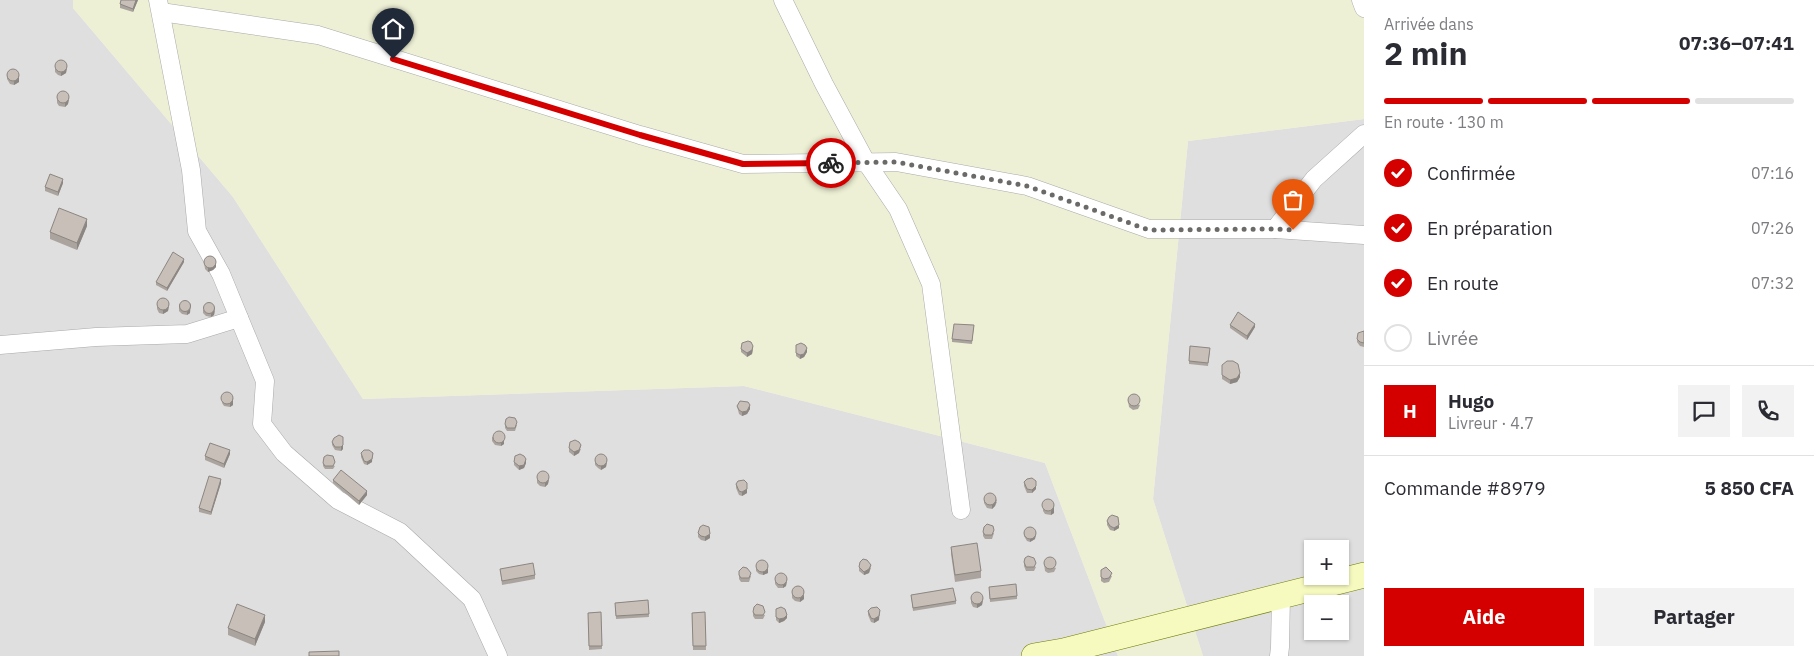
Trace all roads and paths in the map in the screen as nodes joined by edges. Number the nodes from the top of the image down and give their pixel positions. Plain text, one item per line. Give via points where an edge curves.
1 (783, 0) edge
2 (1361, 0) edge
3 (160, 6) edge
4 (1364, 8) edge
5 (1364, 134) edge
6 (866, 162) junction
7 (1275, 229) junction
8 (1364, 236) edge
9 (239, 318) junction
10 (0, 346) edge
11 (961, 510) dead end
12 (1364, 575) edge
13 (1281, 596) junction
14 (1061, 654) edge
15 (498, 656) edge
16 (1034, 656) edge
17 (1279, 656) edge

1 - 6 street
2 - 4 street
3 - 6 street via 318,35 743,164
3 - 9 street via 191,170 198,231
5 - 7 street via 1314,179
6 - 7 street via 896,162 1027,186 1149,230
6 - 11 street via 898,209 931,284
7 - 8 street
9 - 10 street via 187,334 96,337
9 - 15 street via 265,381 262,424 284,453 338,500 400,532 472,599
12 - 13 main road
13 - 14 main road
13 - 17 street
14 - 16 main road

